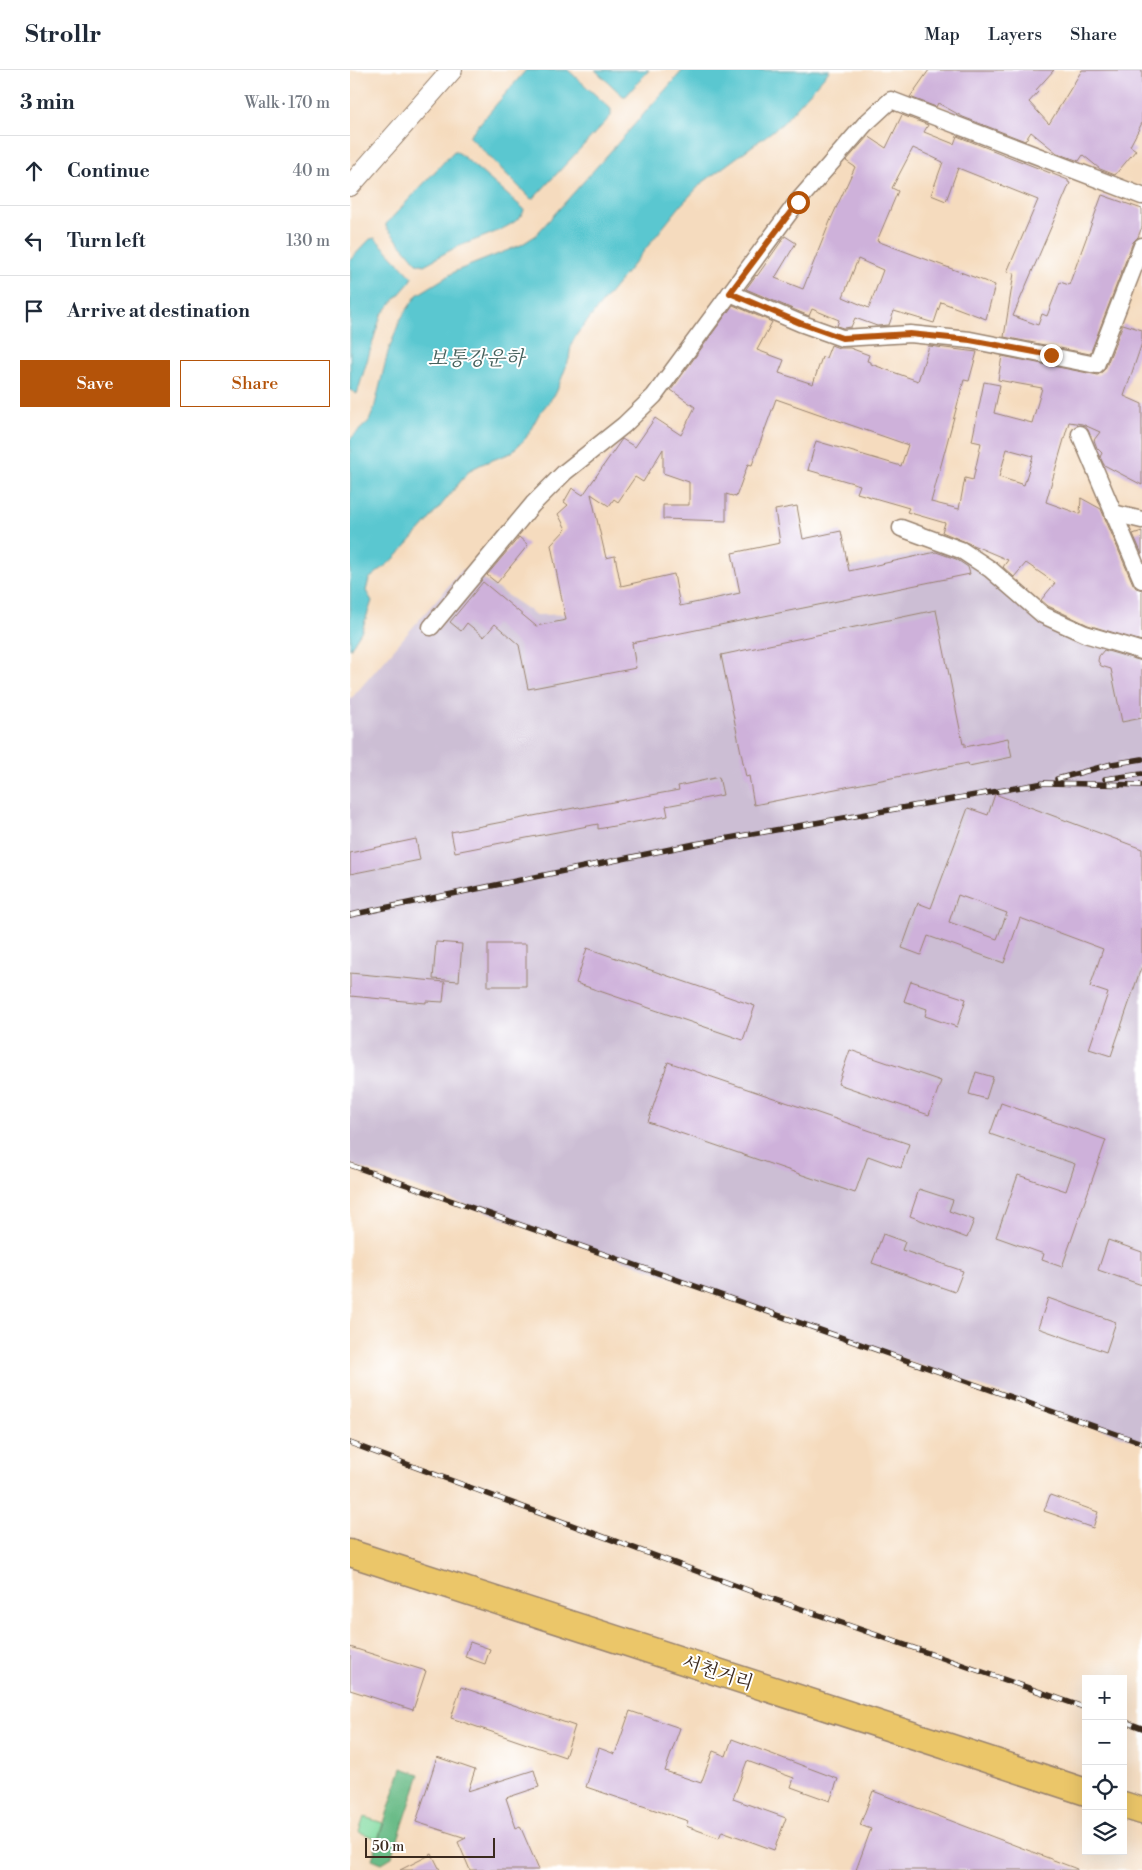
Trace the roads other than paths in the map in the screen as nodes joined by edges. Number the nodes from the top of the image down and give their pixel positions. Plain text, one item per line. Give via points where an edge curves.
1 (452, 70) edge
2 (350, 186) edge
3 (1142, 196) edge
4 (1142, 246) edge
5 (730, 293) junction
6 (1080, 434) dead end
7 (1113, 513) junction
8 (1142, 520) edge
9 (900, 528) dead end
10 (1142, 580) edge
11 (431, 627) dead end
12 (1142, 652) edge
13 (350, 1553) edge
14 (1082, 1791) edge
15 (1127, 1806) edge
16 (1142, 1812) edge

1 - 2 street
3 - 5 street via 891,100 865,124 798,202
4 - 5 street via 1096,365 970,340 910,334 842,338
5 - 11 street via 654,396 624,425 565,472 533,504
6 - 7 street
7 - 8 street
7 - 10 street
9 - 12 street via 961,550 990,569 1043,615 1085,634
13 - 14 main road, 서천거리
15 - 16 main road

